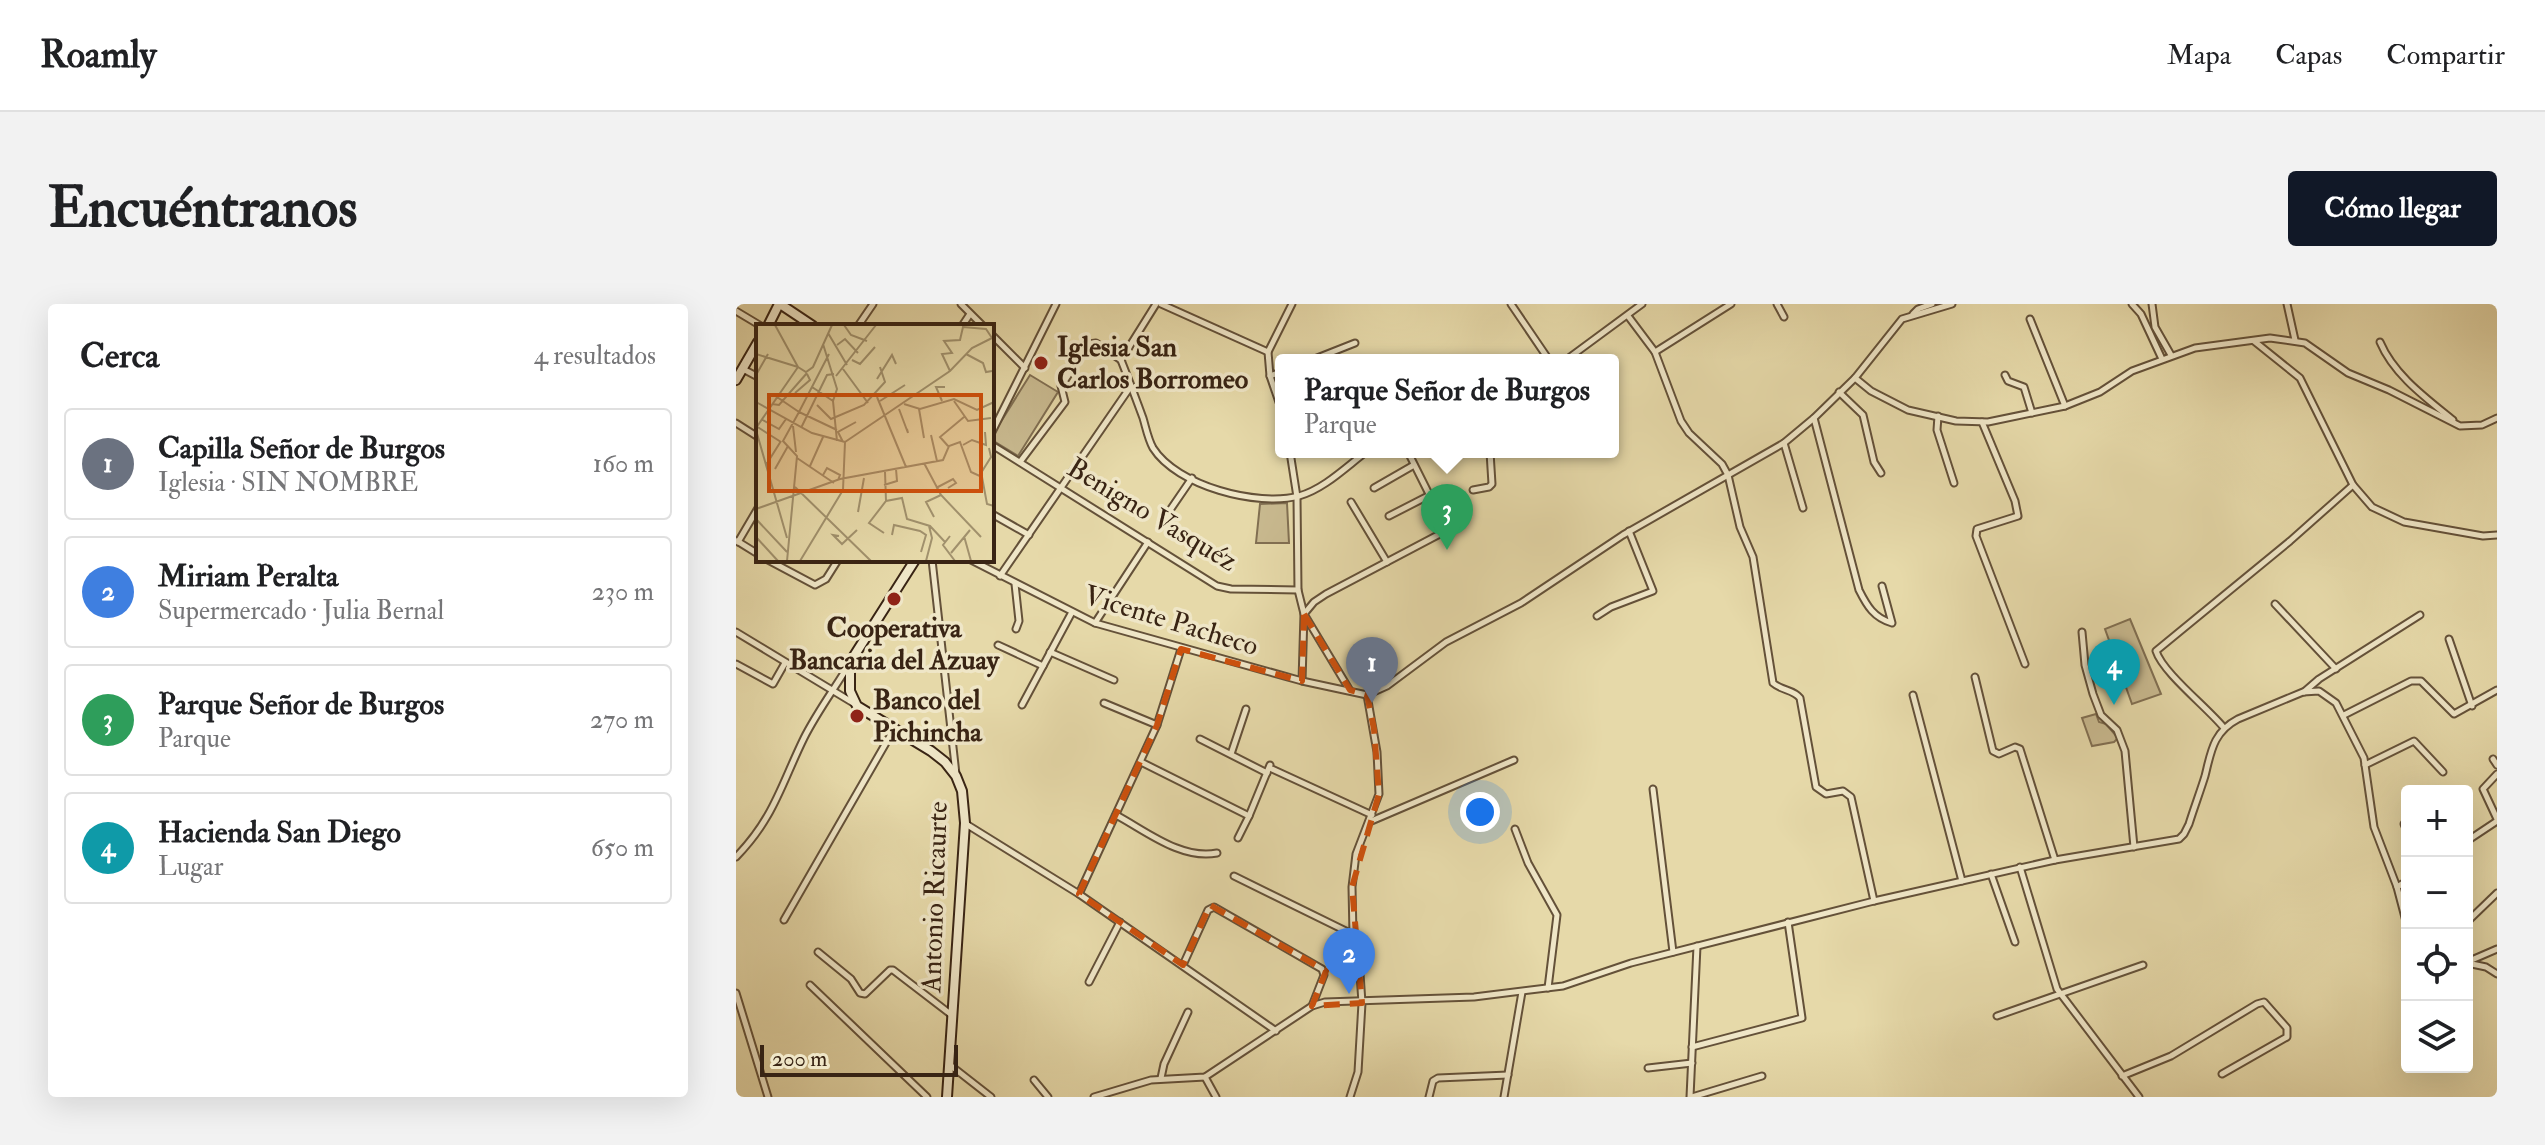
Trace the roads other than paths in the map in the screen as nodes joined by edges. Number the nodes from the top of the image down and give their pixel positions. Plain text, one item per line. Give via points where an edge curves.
1 (780, 304) edge
2 (873, 304) edge
3 (961, 304) edge
4 (1056, 304) edge
5 (1158, 304) edge
6 (1292, 304) edge
7 (1511, 304) edge
8 (1642, 304) edge
9 (1731, 304) edge
10 (1777, 304) edge
11 (1932, 304) edge
12 (1952, 304) edge
13 (2132, 304) edge
14 (2152, 304) edge
15 (2287, 304) edge
16 (736, 311) edge
17 (970, 314) junction
18 (1913, 314) junction
19 (1628, 316) junction
20 (1784, 317) dead end
21 (2030, 319) dead end
22 (758, 324) edge
23 (769, 324) edge
24 (810, 324) edge
25 (859, 324) edge
26 (963, 324) edge
27 (981, 324) edge
28 (994, 337) edge
29 (2253, 340) junction
30 (2295, 340) junction
31 (2380, 342) dead end
32 (1355, 343) dead end
33 (756, 346) edge
34 (1268, 352) junction
35 (1655, 352) junction
36 (1327, 354) edge
37 (1545, 354) edge
38 (1574, 354) edge
39 (2171, 355) junction
40 (2162, 359) junction
41 (1121, 360) junction
42 (1025, 368) junction
43 (743, 369) junction
44 (1275, 374) edge
45 (2005, 375) dead end
46 (756, 376) edge
47 (1270, 376) junction
48 (1855, 378) junction
49 (736, 380) edge
50 (1131, 386) junction
51 (1275, 390) edge
52 (1839, 392) junction
53 (2065, 406) junction
54 (2032, 413) junction
55 (1938, 416) junction
56 (1814, 418) junction
57 (2497, 418) edge
58 (1982, 422) junction
59 (736, 423) edge
60 (2460, 426) junction
61 (994, 428) edge
62 (756, 436) edge
63 (1784, 443) junction
64 (994, 446) edge
65 (1291, 458) edge
66 (1358, 458) edge
67 (1411, 458) edge
68 (1490, 458) edge
69 (1020, 462) junction
70 (1414, 465) junction
71 (1881, 473) dead end
72 (1728, 475) junction
73 (1192, 478) junction
74 (1954, 483) dead end
75 (2353, 485) junction
76 (1061, 487) junction
77 (1374, 488) dead end
78 (1473, 490) dead end
79 (1430, 495) junction
80 (1297, 497) junction
81 (1351, 502) dead end
82 (1803, 508) dead end
83 (756, 511) edge
84 (994, 515) edge
85 (1166, 516) dead end
86 (1389, 516) dead end
87 (1455, 526) dead end
88 (1447, 530) junction
89 (1629, 531) junction
90 (1029, 535) junction
91 (2497, 535) edge
92 (737, 541) edge
93 (1148, 542) junction
94 (756, 553) edge
95 (771, 562) edge
96 (788, 562) edge
97 (837, 562) edge
98 (914, 562) edge
99 (932, 562) edge
100 (975, 562) edge
101 (1387, 562) junction
102 (783, 569) junction
103 (1000, 576) junction
104 (1015, 583) junction
105 (1882, 586) dead end
106 (1298, 590) junction
107 (2275, 604) dead end
108 (1072, 612) junction
109 (1304, 614) junction
110 (2420, 615) dead end
111 (1597, 616) dead end
112 (1095, 623) junction
113 (1016, 629) dead end
114 (736, 632) edge
115 (2082, 632) dead end
116 (2449, 639) dead end
117 (998, 645) dead end
118 (1181, 649) junction
119 (1050, 652) junction
120 (854, 656) junction
121 (785, 663) junction
122 (736, 664) edge
123 (2025, 664) dead end
124 (1043, 666) junction
125 (2336, 669) junction
126 (1975, 677) dead end
127 (1114, 680) dead end
128 (1302, 681) junction
129 (1350, 690) junction
130 (2497, 690) edge
131 (832, 692) junction
132 (2303, 692) junction
133 (1367, 695) junction
134 (1913, 695) dead end
135 (1104, 703) dead end
136 (1022, 705) dead end
137 (857, 706) junction
138 (2472, 706) junction
139 (1246, 709) dead end
140 (2344, 715) junction
141 (1157, 725) junction
142 (895, 728) junction
143 (2224, 728) junction
144 (1200, 739) dead end
145 (1231, 754) junction
146 (1514, 760) dead end
147 (1141, 762) junction
148 (2365, 765) junction
149 (1270, 769) junction
150 (2443, 772) dead end
151 (2497, 774) edge
152 (956, 776) junction
153 (1653, 789) dead end
154 (1116, 815) junction
155 (1372, 815) junction
156 (1249, 816) junction
157 (2497, 820) edge
158 (1368, 822) junction
159 (965, 823) junction
160 (1515, 829) dead end
161 (2473, 837) edge
162 (1238, 838) dead end
163 (2134, 847) junction
164 (1217, 853) dead end
165 (736, 857) edge
166 (2055, 860) junction
167 (2020, 867) junction
168 (1991, 874) junction
169 (1234, 876) dead end
170 (1962, 881) junction
171 (2401, 885) edge
172 (2397, 887) junction
173 (2497, 893) edge
174 (1079, 894) junction
175 (1874, 901) junction
176 (2401, 902) edge
177 (2473, 916) edge
178 (784, 920) dead end
179 (1120, 922) junction
180 (1788, 922) junction
181 (1353, 935) junction
182 (2015, 942) dead end
183 (1697, 946) junction
184 (2497, 949) edge
185 (818, 952) dead end
186 (1673, 952) junction
187 (2473, 960) edge
188 (2473, 964) edge
189 (1183, 965) junction
190 (2143, 965) dead end
191 (2497, 974) edge
192 (1089, 982) dead end
193 (810, 985) dead end
194 (1548, 988) junction
195 (1522, 992) junction
196 (2060, 992) junction
197 (736, 993) edge
198 (1362, 1003) junction
199 (1312, 1006) junction
200 (1188, 1012) dead end
201 (953, 1016) junction
202 (1997, 1016) dead end
203 (1276, 1031) junction
204 (1692, 1047) junction
205 (1692, 1063) junction
206 (950, 1065) junction
207 (1648, 1068) dead end
208 (2222, 1074) dead end
209 (1508, 1075) junction
210 (1762, 1076) dead end
211 (2122, 1076) junction
212 (1205, 1077) junction
213 (1161, 1078) junction
214 (1034, 1080) dead end
215 (768, 1097) edge
216 (927, 1097) edge
217 (947, 1097) edge
218 (991, 1097) edge
219 (1048, 1097) edge
220 (1094, 1097) edge
221 (1216, 1097) edge
222 (1350, 1097) edge
223 (1429, 1097) edge
224 (1504, 1097) edge
225 (1691, 1097) edge
226 (2139, 1097) edge

1 - 23 main road
1 - 24 main road
2 - 25 street
3 - 17 street
4 - 42 street
5 - 34 street
5 - 41 street
6 - 34 street
7 - 37 street
8 - 19 street
9 - 35 street
10 - 20 street
11 - 18 street
12 - 18 street
13 - 40 street
14 - 39 street via 2155,327
15 - 30 street
16 - 22 street
17 - 26 street
17 - 27 street
18 - 48 street via 1902,319
19 - 35 street
19 - 38 street
21 - 53 street
28 - 42 street
29 - 30 street
29 - 39 street
29 - 75 street via 2300,378
30 - 60 street via 2348,373
31 - 60 street via 2409,383
32 - 36 street
33 - 43 main road
34 - 47 street
35 - 72 street via 1681,421
39 - 40 street
40 - 53 street
41 - 50 street
41 - 69 street via 1096,343 1089,344 1061,386 1065,402
42 - 61 street
43 - 46 street
43 - 49 main road
44 - 47 street
45 - 54 street via 2024,387
47 - 51 street
48 - 52 street
48 - 55 street via 1908,410
50 - 73 street via 1153,447
50 - 76 street
52 - 56 street
52 - 71 street via 1863,415
53 - 54 street
54 - 58 street
55 - 58 street
55 - 74 street via 1937,430
56 - 63 street
56 - 105 street via 1859,590 1871,611 1892,623
57 - 60 street
58 - 123 street via 2018,516 1977,529 1976,536
59 - 62 street
63 - 72 street
63 - 82 street
64 - 69 street, Benigno Vasquéz
65 - 80 street
66 - 80 street
67 - 70 street
68 - 78 street via 1492,484
69 - 76 street, Benigno Vasquéz
70 - 77 street
70 - 79 street
72 - 89 street
72 - 175 street via 1753,557 1773,683 1800,698 1816,787 1851,797
73 - 80 street via 1250,499
73 - 85 street
75 - 91 street via 2372,507 2404,522
75 - 143 street via 2156,651
76 - 90 street
76 - 93 street, Benigno Vasquéz
79 - 86 street
79 - 88 street
80 - 106 street
81 - 101 street
83 - 92 street
84 - 90 street
87 - 88 street
88 - 101 street
89 - 111 street via 1653,591
89 - 133 street
90 - 103 street
92 - 94 street
93 - 106 street, Benigno Vasquéz via 1223,588
93 - 112 street
95 - 102 street
96 - 102 street
97 - 102 street via 815,585
98 - 120 main road
99 - 152 street
100 - 103 street, Vicente Pacheco
101 - 109 street via 1326,594
103 - 104 street, Vicente Pacheco
104 - 108 street, Vicente Pacheco
104 - 113 street
106 - 109 street
107 - 125 street
108 - 112 street, Vicente Pacheco
108 - 119 street
109 - 128 street
109 - 129 street
110 - 125 street
112 - 118 street, Vicente Pacheco
114 - 121 street
115 - 163 street via 2093,694 2125,751
116 - 138 street
117 - 124 street
118 - 128 street, Vicente Pacheco
118 - 141 street
119 - 124 street
119 - 127 street
120 - 131 street
120 - 137 main road via 849,683
121 - 122 street via 773,684
121 - 131 street
124 - 136 street
125 - 132 street
126 - 166 street via 1993,751 2020,749
128 - 129 street, Vicente Pacheco
129 - 133 street, Vicente Pacheco
130 - 138 street
131 - 137 street
131 - 165 street via 804,737 768,819
132 - 140 street via 2328,696
132 - 143 street
133 - 155 street via 1379,777
134 - 170 street
135 - 141 street
137 - 142 main road, Antonio Ricaurte
138 - 140 street via 2453,714 2421,681 2411,681
139 - 145 street
140 - 148 street
141 - 147 street
142 - 152 main road, Antonio Ricaurte via 931,751
142 - 178 street
143 - 163 street via 2211,747 2184,834
144 - 145 street
145 - 149 street
146 - 158 street
147 - 154 street
147 - 156 street
148 - 150 street via 2414,741
148 - 172 street via 2374,827
149 - 155 street
149 - 156 street
151 - 157 street via 2483,789
152 - 159 main road, Antonio Ricaurte
153 - 186 street
154 - 164 street via 1181,850
154 - 174 street
155 - 158 street
156 - 162 street
157 - 161 street
158 - 181 street via 1354,866
159 - 174 street
159 - 201 main road, Antonio Ricaurte
160 - 194 street via 1557,915
163 - 166 street
166 - 167 street
167 - 168 street
167 - 196 street
168 - 170 street
168 - 182 street
169 - 181 street
170 - 175 street
171 - 172 street
172 - 176 street
173 - 177 street
174 - 179 street
175 - 180 street
179 - 189 street
179 - 192 street
180 - 183 street
180 - 204 street via 1802,1018
181 - 198 street
183 - 186 street
183 - 204 street
184 - 187 street
185 - 201 street via 862,994 892,969
186 - 194 street
188 - 191 street
189 - 199 street via 1214,907 1322,969
189 - 203 street
190 - 196 street
193 - 216 street
194 - 195 street
195 - 198 street
195 - 209 street
196 - 202 street
196 - 211 street
197 - 215 street
198 - 199 street
198 - 222 street via 1358,1072
199 - 203 street
200 - 213 street
201 - 206 main road, Antonio Ricaurte
203 - 212 street
204 - 205 street
205 - 207 street
205 - 225 street
206 - 217 main road, Antonio Ricaurte
206 - 218 street
208 - 211 street via 2287,1037 2287,1028 2264,1002 2171,1056
209 - 223 street via 1438,1078
209 - 224 street
210 - 225 street
211 - 226 street
212 - 213 street
212 - 221 street
213 - 220 street
214 - 219 street

